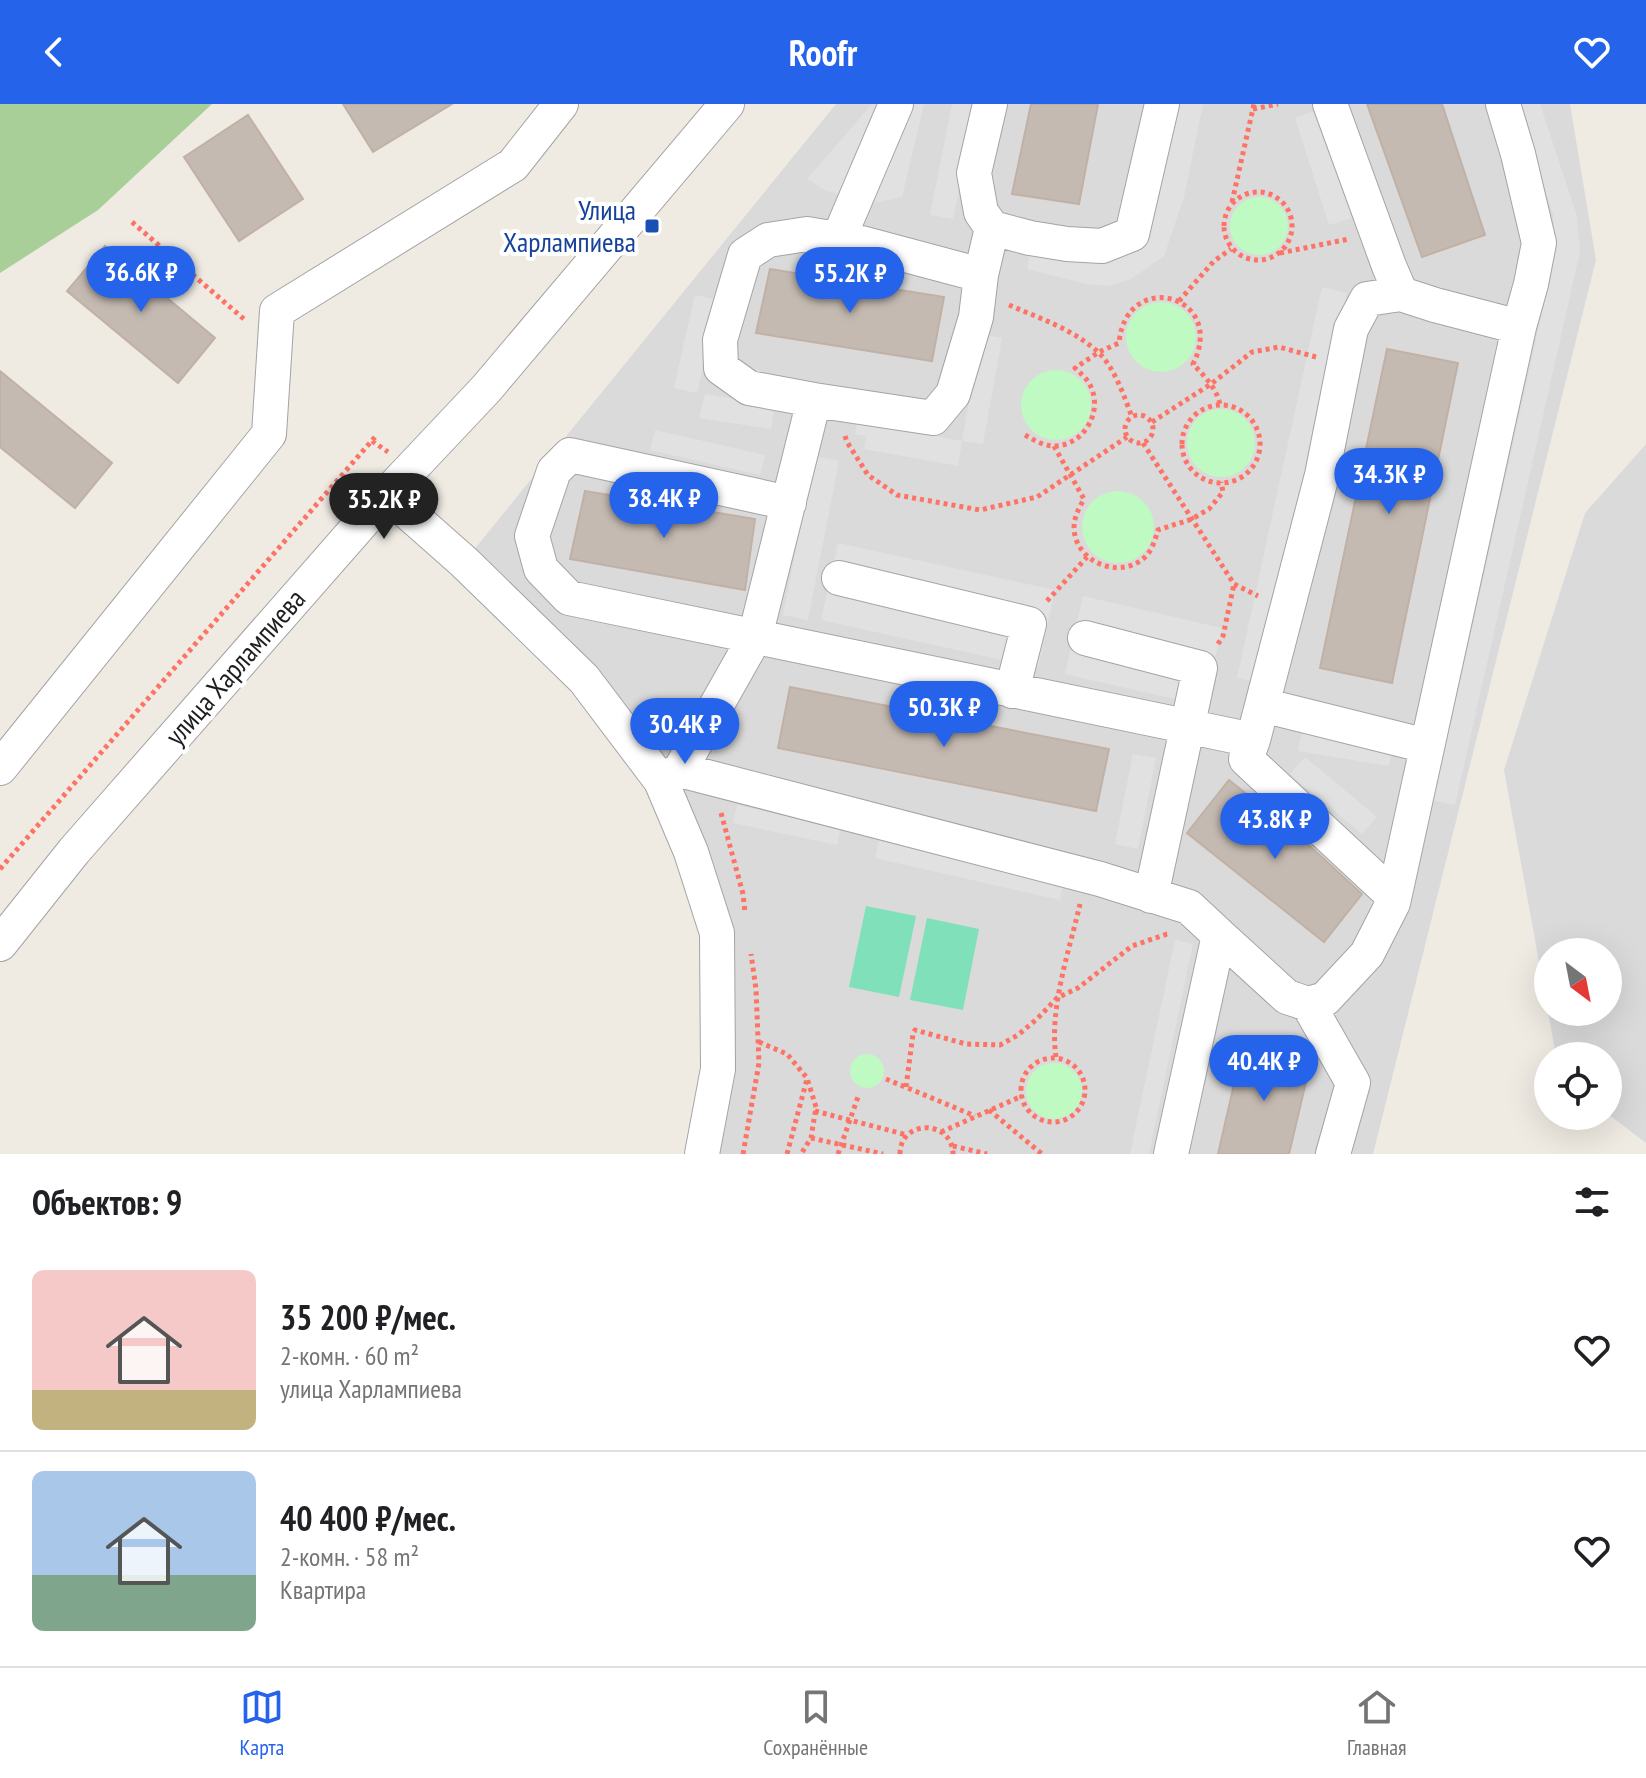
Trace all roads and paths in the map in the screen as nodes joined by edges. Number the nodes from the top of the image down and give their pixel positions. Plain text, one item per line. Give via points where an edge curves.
1 (561, 104) edge
2 (727, 104) edge
3 (896, 104) edge
4 (990, 104) edge
5 (1162, 104) edge
6 (1278, 104) edge
7 (1330, 104) edge
8 (1503, 104) edge
9 (1253, 107) edge
10 (1232, 203) junction
11 (132, 222) dead end
12 (992, 228) junction
13 (1376, 229) junction
14 (838, 240) junction
15 (1231, 249) junction
16 (1279, 253) junction
17 (980, 285) junction
18 (1401, 294) junction
19 (1179, 301) junction
20 (1519, 327) junction
21 (273, 344) junction
22 (1099, 352) junction
23 (1344, 365) junction
24 (1211, 384) junction
25 (826, 402) junction
26 (1220, 405) junction
27 (1132, 417) junction
28 (1152, 422) junction
29 (1025, 435) dead end
30 (375, 437) dead end
31 (1127, 437) junction
32 (1143, 443) junction
33 (1054, 446) junction
34 (1070, 474) junction
35 (1221, 482) junction
36 (387, 494) junction
37 (789, 503) junction
38 (1192, 519) junction
39 (1087, 557) junction
40 (839, 578) dead end
41 (1234, 584) junction
42 (1286, 610) junction
43 (1029, 624) junction
44 (755, 637) junction
45 (1085, 638) dead end
46 (1200, 668) junction
47 (1012, 691) junction
48 (1262, 705) junction
49 (1188, 727) junction
50 (1253, 740) junction
51 (1427, 746) junction
52 (0, 768) edge
53 (670, 776) junction
54 (0, 869) edge
55 (1086, 875) junction
56 (1151, 896) junction
57 (1393, 903) junction
58 (0, 944) edge
59 (1217, 945) junction
60 (1057, 998) junction
61 (1308, 1004) junction
62 (759, 1042) dead end
63 (1056, 1057) junction
64 (807, 1078) junction
65 (886, 1079) dead end
66 (906, 1087) junction
67 (859, 1094) dead end
68 (1022, 1096) junction
69 (989, 1110) junction
70 (815, 1111) junction
71 (975, 1116) junction
72 (849, 1120) junction
73 (941, 1132) junction
74 (907, 1135) junction
75 (811, 1138) junction
76 (842, 1145) junction
77 (953, 1146) junction
78 (702, 1154) edge
79 (787, 1154) edge
80 (801, 1154) edge
81 (838, 1154) edge
82 (883, 1154) edge
83 (900, 1154) edge
84 (953, 1154) edge
85 (987, 1154) edge
86 (1042, 1154) edge
87 (1171, 1154) edge
88 (1333, 1154) edge

1 - 21 street via 513,165 277,311
2 - 36 street, улица Харлампиева via 486,389
3 - 14 street
4 - 12 street via 974,173 981,212
5 - 12 street via 1132,234 1102,246
6 - 9 path
7 - 13 street
8 - 20 street via 1539,243
9 - 10 path
10 - 15 path via 1224,217
10 - 16 path via 1246,193 1278,198 1289,210 1293,227
11 - 21 path
12 - 17 street
13 - 16 path via 1328,245
13 - 18 street
14 - 17 street via 861,243
14 - 25 street via 807,234 768,240 745,255 720,340 721,368 749,388
15 - 16 path via 1245,259 1261,261
15 - 19 path
17 - 22 path via 1007,305 1059,326
17 - 25 street via 953,394 933,418
18 - 20 street
18 - 23 street via 1367,299 1351,329
19 - 22 path via 1150,298 1137,304 1120,328 1119,343
19 - 24 path via 1198,322 1202,336 1193,364
20 - 51 street
21 - 52 street via 269,434
22 - 27 path
22 - 33 path via 1075,368 1092,388 1094,415 1089,426 1080,437
23 - 24 path via 1279,347 1252,352
23 - 42 street
24 - 26 path
24 - 28 path
25 - 34 path via 868,475 897,495 980,510 1037,497
25 - 37 street
26 - 35 path via 1191,419 1182,449 1199,476
26 - 35 path via 1249,417 1260,447 1245,475
27 - 28 path via 1146,415
27 - 31 path via 1125,428
28 - 32 path via 1151,439
29 - 33 path
30 - 54 path
31 - 32 path
31 - 34 path
32 - 38 path
33 - 34 path
34 - 39 path via 1084,499 1074,528
35 - 38 path via 1223,492
36 - 53 street via 584,679
36 - 58 street, улица Харлампиева via 74,851
37 - 44 street
37 - 44 street via 570,455 554,471 532,536 541,569 569,598
38 - 39 path via 1158,530 1145,557 1131,565 1116,568
38 - 41 path
39 - 43 path
40 - 43 street
41 - 42 path
41 - 46 path via 1223,636
42 - 48 street
43 - 47 street
44 - 47 street
44 - 53 street
45 - 46 street
46 - 49 street
47 - 49 street
48 - 50 street
48 - 51 street
49 - 50 street
49 - 56 street
50 - 57 street via 1246,759 1389,892
51 - 57 street
53 - 55 street
53 - 78 street via 717,933 718,1069
55 - 56 street
55 - 60 path
56 - 59 street via 1189,907
57 - 61 street via 1367,954 1325,999
59 - 60 path via 1167,934 1132,946
59 - 61 street via 1287,997
59 - 87 street
60 - 63 path
60 - 66 path via 1000,1045 966,1044 915,1030
61 - 88 street via 1353,1083
62 - 64 path via 787,1054
63 - 68 path via 1039,1061 1026,1072
63 - 68 path via 1083,1075 1086,1092 1080,1108 1067,1119 1051,1122 1035,1117
64 - 70 path
64 - 79 path
65 - 66 path
66 - 71 path
67 - 72 path
68 - 69 path
69 - 71 path
69 - 86 path
70 - 72 path
70 - 75 path
71 - 73 path
72 - 74 path
72 - 76 path
73 - 74 path via 919,1127
73 - 77 path
74 - 83 path
75 - 76 path
75 - 80 path
76 - 81 path
76 - 82 path
77 - 84 path
77 - 85 path

